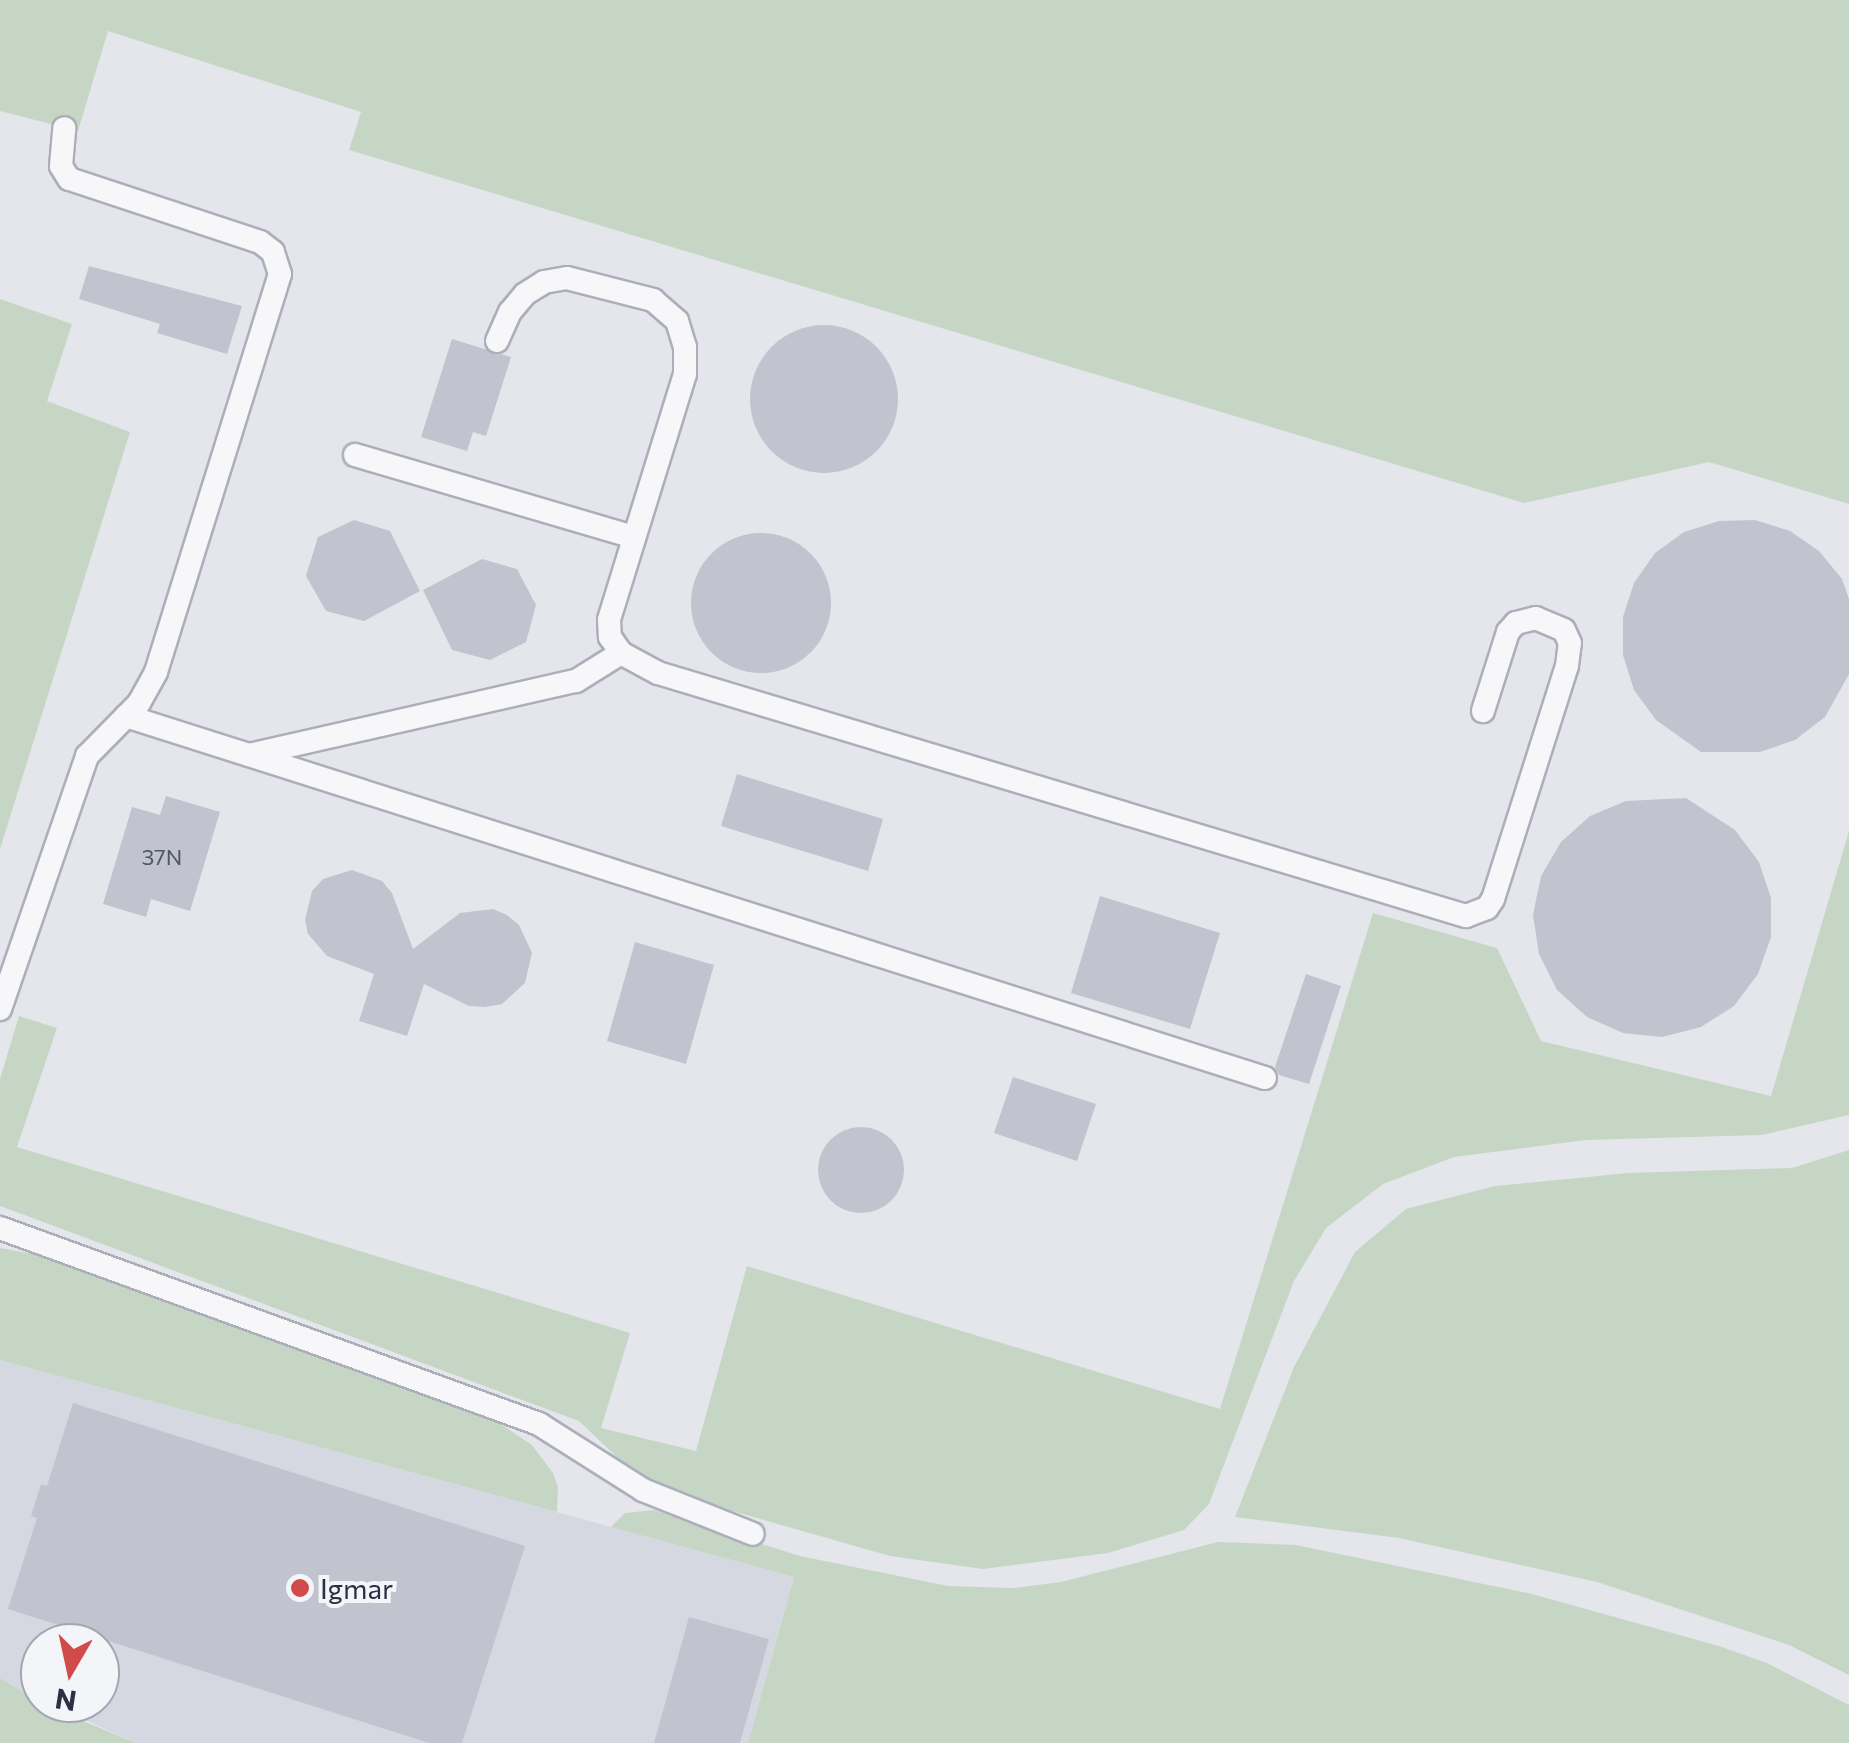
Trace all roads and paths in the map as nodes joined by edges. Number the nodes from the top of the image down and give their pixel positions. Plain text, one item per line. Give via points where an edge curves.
1 (64, 128) dead end
2 (496, 342) dead end
3 (356, 456) dead end
4 (632, 537) junction
5 (621, 653) junction
6 (1483, 711) dead end
7 (126, 716) junction
8 (245, 756) junction
9 (0, 1009) edge
10 (1264, 1078) dead end
11 (0, 1228) edge
12 (754, 1534) dead end

1 - 7 lane via 61,166 69,180 260,242 280,270 156,672
2 - 4 lane via 526,294 554,280 590,280 671,312 686,347 685,374
3 - 4 lane
4 - 5 lane via 609,620
5 - 6 lane via 658,672 1466,916 1488,908 1493,898 1567,666 1564,630 1536,618 1516,623
5 - 8 lane via 576,680
7 - 8 lane
7 - 9 lane via 87,756
8 - 10 lane
11 - 12 lane via 539,1424 643,1490

